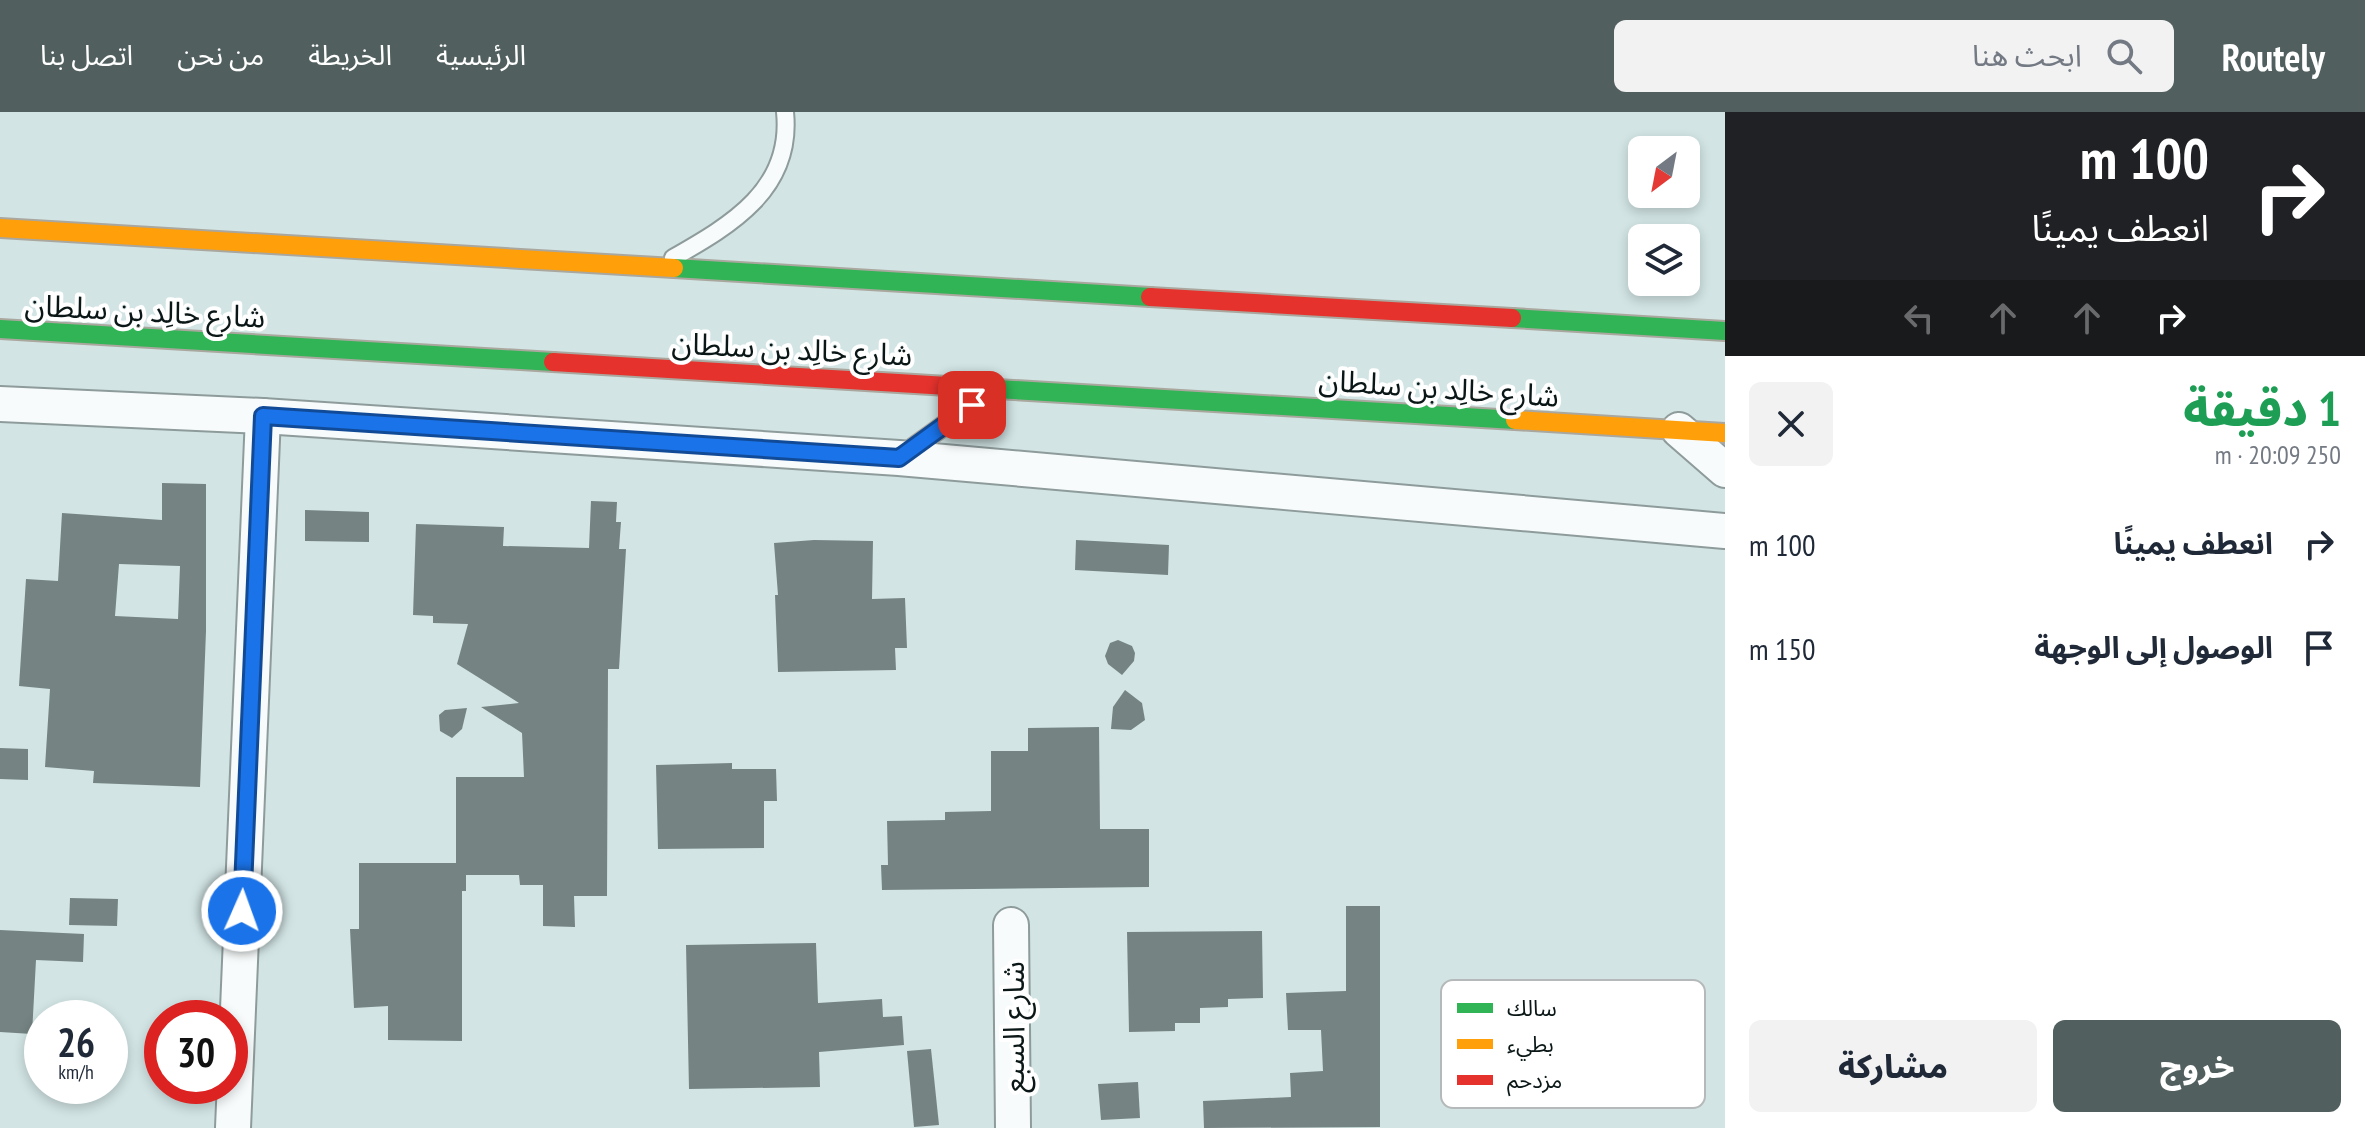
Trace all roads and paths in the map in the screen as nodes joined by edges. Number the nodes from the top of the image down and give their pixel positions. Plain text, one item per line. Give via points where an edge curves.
1 (785, 112) edge
2 (0, 228) edge
3 (658, 267) junction
4 (0, 329) edge
5 (1725, 331) edge
6 (996, 388) junction
7 (0, 404) edge
8 (263, 416) junction
9 (1679, 430) junction
10 (1725, 433) edge
11 (899, 458) junction
12 (1725, 470) edge
13 (1725, 531) edge
14 (1011, 925) dead end
15 (233, 1128) edge
16 (1013, 1128) edge

1 - 3 lane via 784,148 762,195 723,229
2 - 3 main road
3 - 5 main road
4 - 6 main road, شارع خالِد بن سلطان
6 - 9 main road, شارع خالِد بن سلطان
6 - 11 main road
7 - 8 street
8 - 11 street
8 - 15 street
9 - 10 main road, شارع خالِد بن سلطان
9 - 12 street
11 - 13 street
14 - 16 street, شارع السبع

